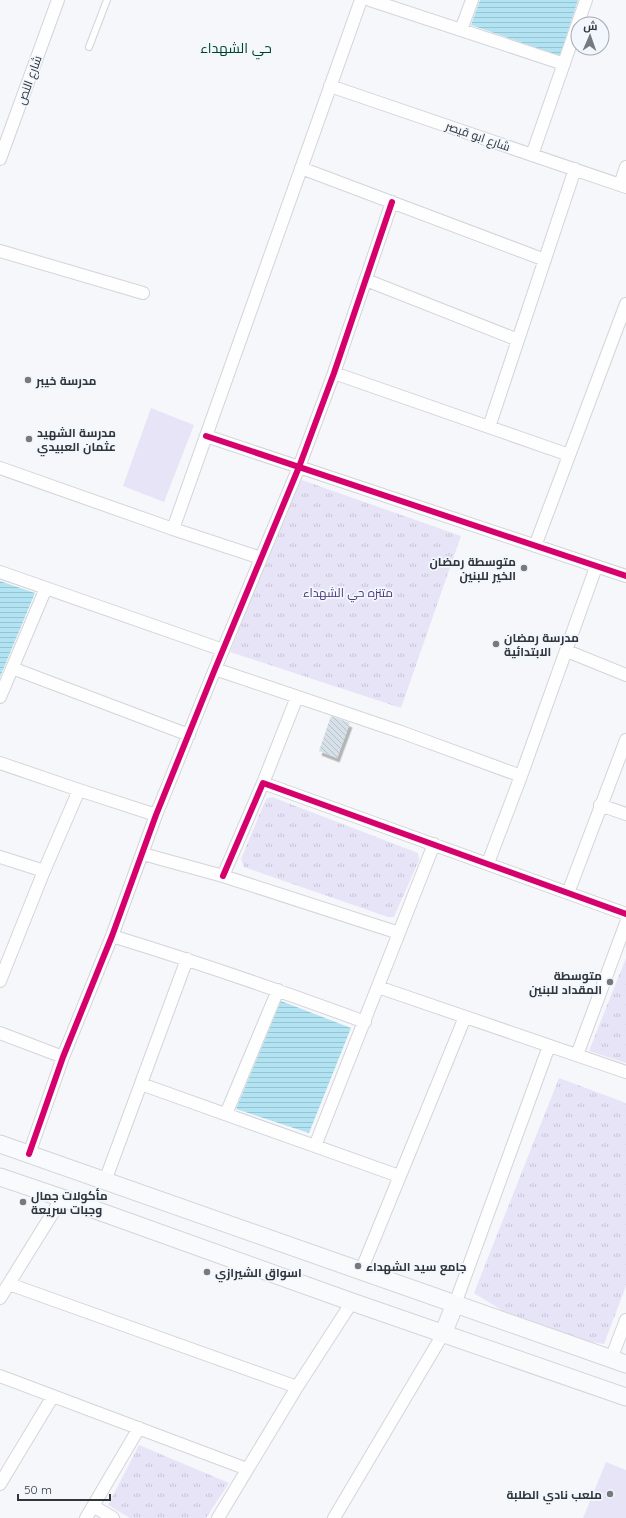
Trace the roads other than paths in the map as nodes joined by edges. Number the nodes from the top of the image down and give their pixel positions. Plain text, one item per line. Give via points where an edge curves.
1 (58, 0) edge
2 (107, 0) edge
3 (361, 0) edge
4 (370, 0) edge
5 (472, 0) edge
6 (586, 0) edge
7 (461, 30) junction
8 (89, 47) dead end
9 (564, 64) junction
10 (330, 86) junction
11 (532, 155) junction
12 (0, 158) edge
13 (626, 167) edge
14 (301, 168) junction
15 (575, 169) junction
16 (623, 186) edge
17 (392, 202) junction
18 (0, 251) edge
19 (545, 260) junction
20 (366, 280) junction
21 (143, 293) dead end
22 (626, 304) edge
23 (518, 340) junction
24 (334, 373) junction
25 (489, 427) junction
26 (206, 436) junction
27 (569, 455) junction
28 (299, 467) junction
29 (0, 468) edge
30 (173, 529) junction
31 (535, 546) junction
32 (261, 558) junction
33 (596, 567) junction
34 (0, 572) edge
35 (625, 573) edge
36 (46, 588) junction
37 (223, 650) junction
38 (567, 651) junction
39 (12, 668) junction
40 (215, 669) junction
41 (626, 675) edge
42 (0, 697) edge
43 (297, 698) junction
44 (189, 735) junction
45 (626, 740) edge
46 (0, 763) edge
47 (522, 776) junction
48 (263, 783) junction
49 (79, 790) junction
50 (600, 805) junction
51 (626, 814) edge
52 (156, 815) junction
53 (434, 844) junction
54 (143, 854) junction
55 (0, 857) edge
56 (488, 863) junction
57 (44, 871) junction
58 (223, 876) junction
59 (568, 893) junction
60 (626, 914) edge
61 (626, 923) edge
62 (399, 934) junction
63 (112, 936) junction
64 (187, 959) junction
65 (0, 981) edge
66 (378, 987) junction
67 (278, 990) junction
68 (465, 1017) junction
69 (364, 1022) junction
70 (0, 1033) edge
71 (549, 1046) junction
72 (577, 1055) junction
73 (63, 1057) junction
74 (626, 1072) edge
75 (141, 1084) junction
76 (226, 1114) junction
77 (0, 1144) edge
78 (315, 1146) junction
79 (29, 1154) junction
80 (399, 1176) junction
81 (0, 1177) edge
82 (105, 1181) junction
83 (62, 1198) junction
84 (361, 1271) junction
85 (9, 1284) junction
86 (0, 1298) edge
87 (352, 1302) junction
88 (454, 1304) junction
89 (626, 1320) edge
90 (443, 1334) junction
91 (619, 1361) edge
92 (0, 1376) edge
93 (297, 1387) junction
94 (53, 1396) junction
95 (626, 1397) edge
96 (139, 1428) junction
97 (248, 1469) junction
98 (0, 1484) edge
99 (93, 1506) junction
100 (86, 1518) edge
101 (113, 1518) edge
102 (218, 1518) edge
103 (334, 1518) edge

1 - 12 street, شارع النص
2 - 8 lane
3 - 10 street
4 - 7 street
5 - 7 street
6 - 9 street
7 - 9 street
9 - 11 street
10 - 11 street, شارع ابو قيصر
10 - 14 street
11 - 15 street, شارع ابو قيصر
13 - 16 street
14 - 17 street
14 - 26 street
15 - 16 street, شارع ابو قيصر
15 - 19 street
17 - 19 street
17 - 20 street
18 - 21 street
19 - 23 street
20 - 23 street
20 - 24 street
22 - 27 street
23 - 25 street
24 - 25 street
24 - 28 street
25 - 27 street
26 - 28 street
26 - 30 street via 184,504
27 - 31 street
28 - 31 street
28 - 32 street
29 - 30 street
30 - 32 street
31 - 33 street
32 - 37 street
33 - 35 street
33 - 38 street
34 - 36 street
36 - 37 street
36 - 39 street
37 - 40 street
38 - 41 street
38 - 47 street
39 - 42 street
39 - 44 street
40 - 43 street
40 - 44 street
43 - 47 street
43 - 48 street
44 - 52 street
45 - 50 street
46 - 49 street
47 - 56 street
48 - 53 street
48 - 58 street
49 - 52 street
49 - 57 street
50 - 51 street
50 - 59 street
52 - 54 street
53 - 56 street
53 - 62 street
54 - 58 street
54 - 63 street
55 - 57 street
56 - 59 street
57 - 65 street
58 - 62 street
59 - 60 street
61 - 72 street
62 - 66 street
63 - 64 street
63 - 73 street
64 - 67 street
64 - 75 street
66 - 68 street
66 - 69 street
67 - 69 street
67 - 76 street
68 - 71 street
68 - 80 street
69 - 78 street
70 - 73 street
71 - 72 street
71 - 88 street
72 - 74 street
73 - 79 street
75 - 76 street
75 - 82 street
76 - 78 street
77 - 79 main road
78 - 80 street
79 - 82 main road
80 - 84 street
81 - 83 main road
82 - 84 main road
83 - 85 street
83 - 87 main road
84 - 88 main road
85 - 86 street
85 - 93 street
87 - 90 main road
87 - 93 street
88 - 90 main road
88 - 91 main road
89 - 91 street
90 - 95 main road
90 - 103 street
92 - 94 street
93 - 97 street
94 - 96 street
94 - 98 street
96 - 97 street
96 - 99 street
97 - 102 street
99 - 100 street
99 - 101 street

